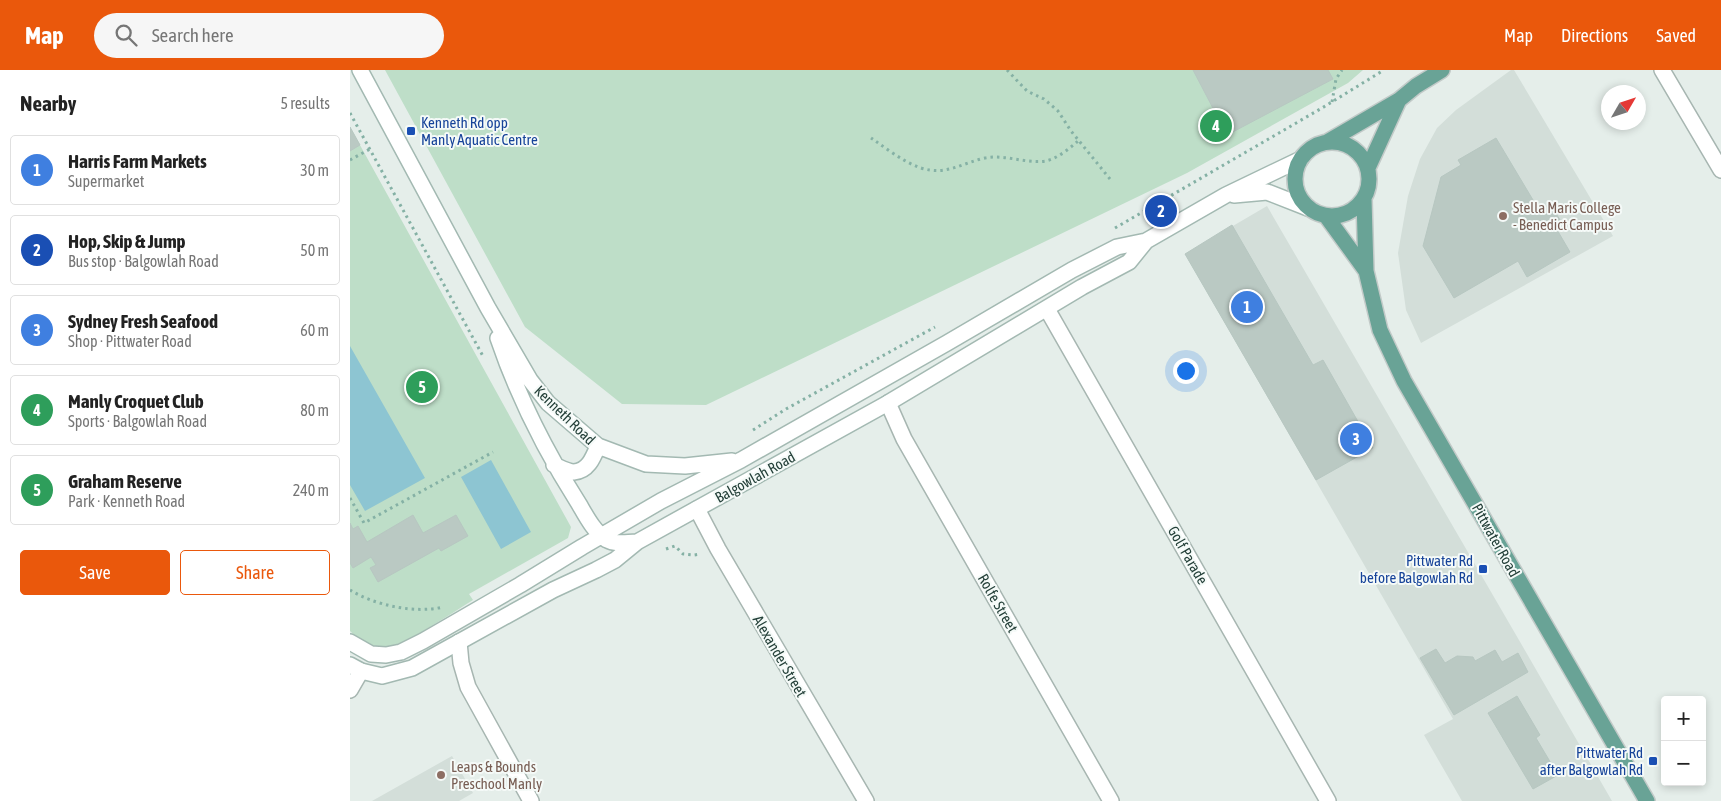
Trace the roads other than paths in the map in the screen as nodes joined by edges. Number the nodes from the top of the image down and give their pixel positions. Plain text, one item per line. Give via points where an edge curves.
1 (360, 70) edge
2 (1442, 70) edge
3 (1662, 70) edge
4 (1399, 100) junction
5 (1327, 142) junction
6 (1301, 159) junction
7 (1368, 168) junction
8 (1721, 170) edge
9 (1226, 195) junction
10 (1364, 199) junction
11 (1308, 208) junction
12 (1326, 216) junction
13 (1146, 241) junction
14 (1366, 271) junction
15 (488, 308) junction
16 (1047, 309) junction
17 (888, 403) junction
18 (598, 446) junction
19 (741, 460) junction
20 (554, 465) junction
21 (697, 509) junction
22 (601, 536) junction
23 (637, 542) junction
24 (350, 642) edge
25 (459, 642) junction
26 (355, 668) edge
27 (350, 690) edge
28 (531, 801) edge
29 (866, 801) edge
30 (1111, 801) edge
31 (1328, 801) edge
32 (1647, 801) edge

1 - 15 main road, Kenneth Road
2 - 4 main road
3 - 8 main road
4 - 5 main road
4 - 7 main road
5 - 6 main road via 1315,146
5 - 7 main road via 1340,142 1352,147
6 - 9 main road, Balgowlah Road
6 - 11 main road via 1295,180 1298,193
7 - 10 main road via 1369,187
9 - 11 main road, Balgowlah Road via 1267,192
9 - 13 main road, Balgowlah Road
10 - 12 main road via 1351,212
10 - 14 main road, Pittwater Road
11 - 12 main road
12 - 14 main road, Pittwater Road
13 - 16 main road, Balgowlah Road via 1129,262
13 - 19 main road, Balgowlah Road via 1117,247 1072,270
14 - 32 main road, Pittwater Road via 1380,330 1404,381
15 - 18 main road, Kenneth Road via 530,380 548,403
15 - 20 main road, Kenneth Road via 510,373
16 - 17 main road, Balgowlah Road
16 - 31 main road, Golf Parade
17 - 21 main road, Balgowlah Road
17 - 30 main road, Rolfe Street via 904,439
18 - 19 main road, Kenneth Road via 646,464 685,466
18 - 20 main road via 585,468 573,472
19 - 22 main road, Balgowlah Road
20 - 22 main road, Kenneth Road
21 - 23 main road, Balgowlah Road
21 - 29 main road, Alexander Street
22 - 23 main road via 620,543
22 - 24 main road, Balgowlah Road via 401,652 386,656 371,654
23 - 25 main road, Balgowlah Road via 609,563
25 - 26 main road, Balgowlah Road via 412,668 390,675 374,675
25 - 28 main road via 468,687
26 - 27 main road

